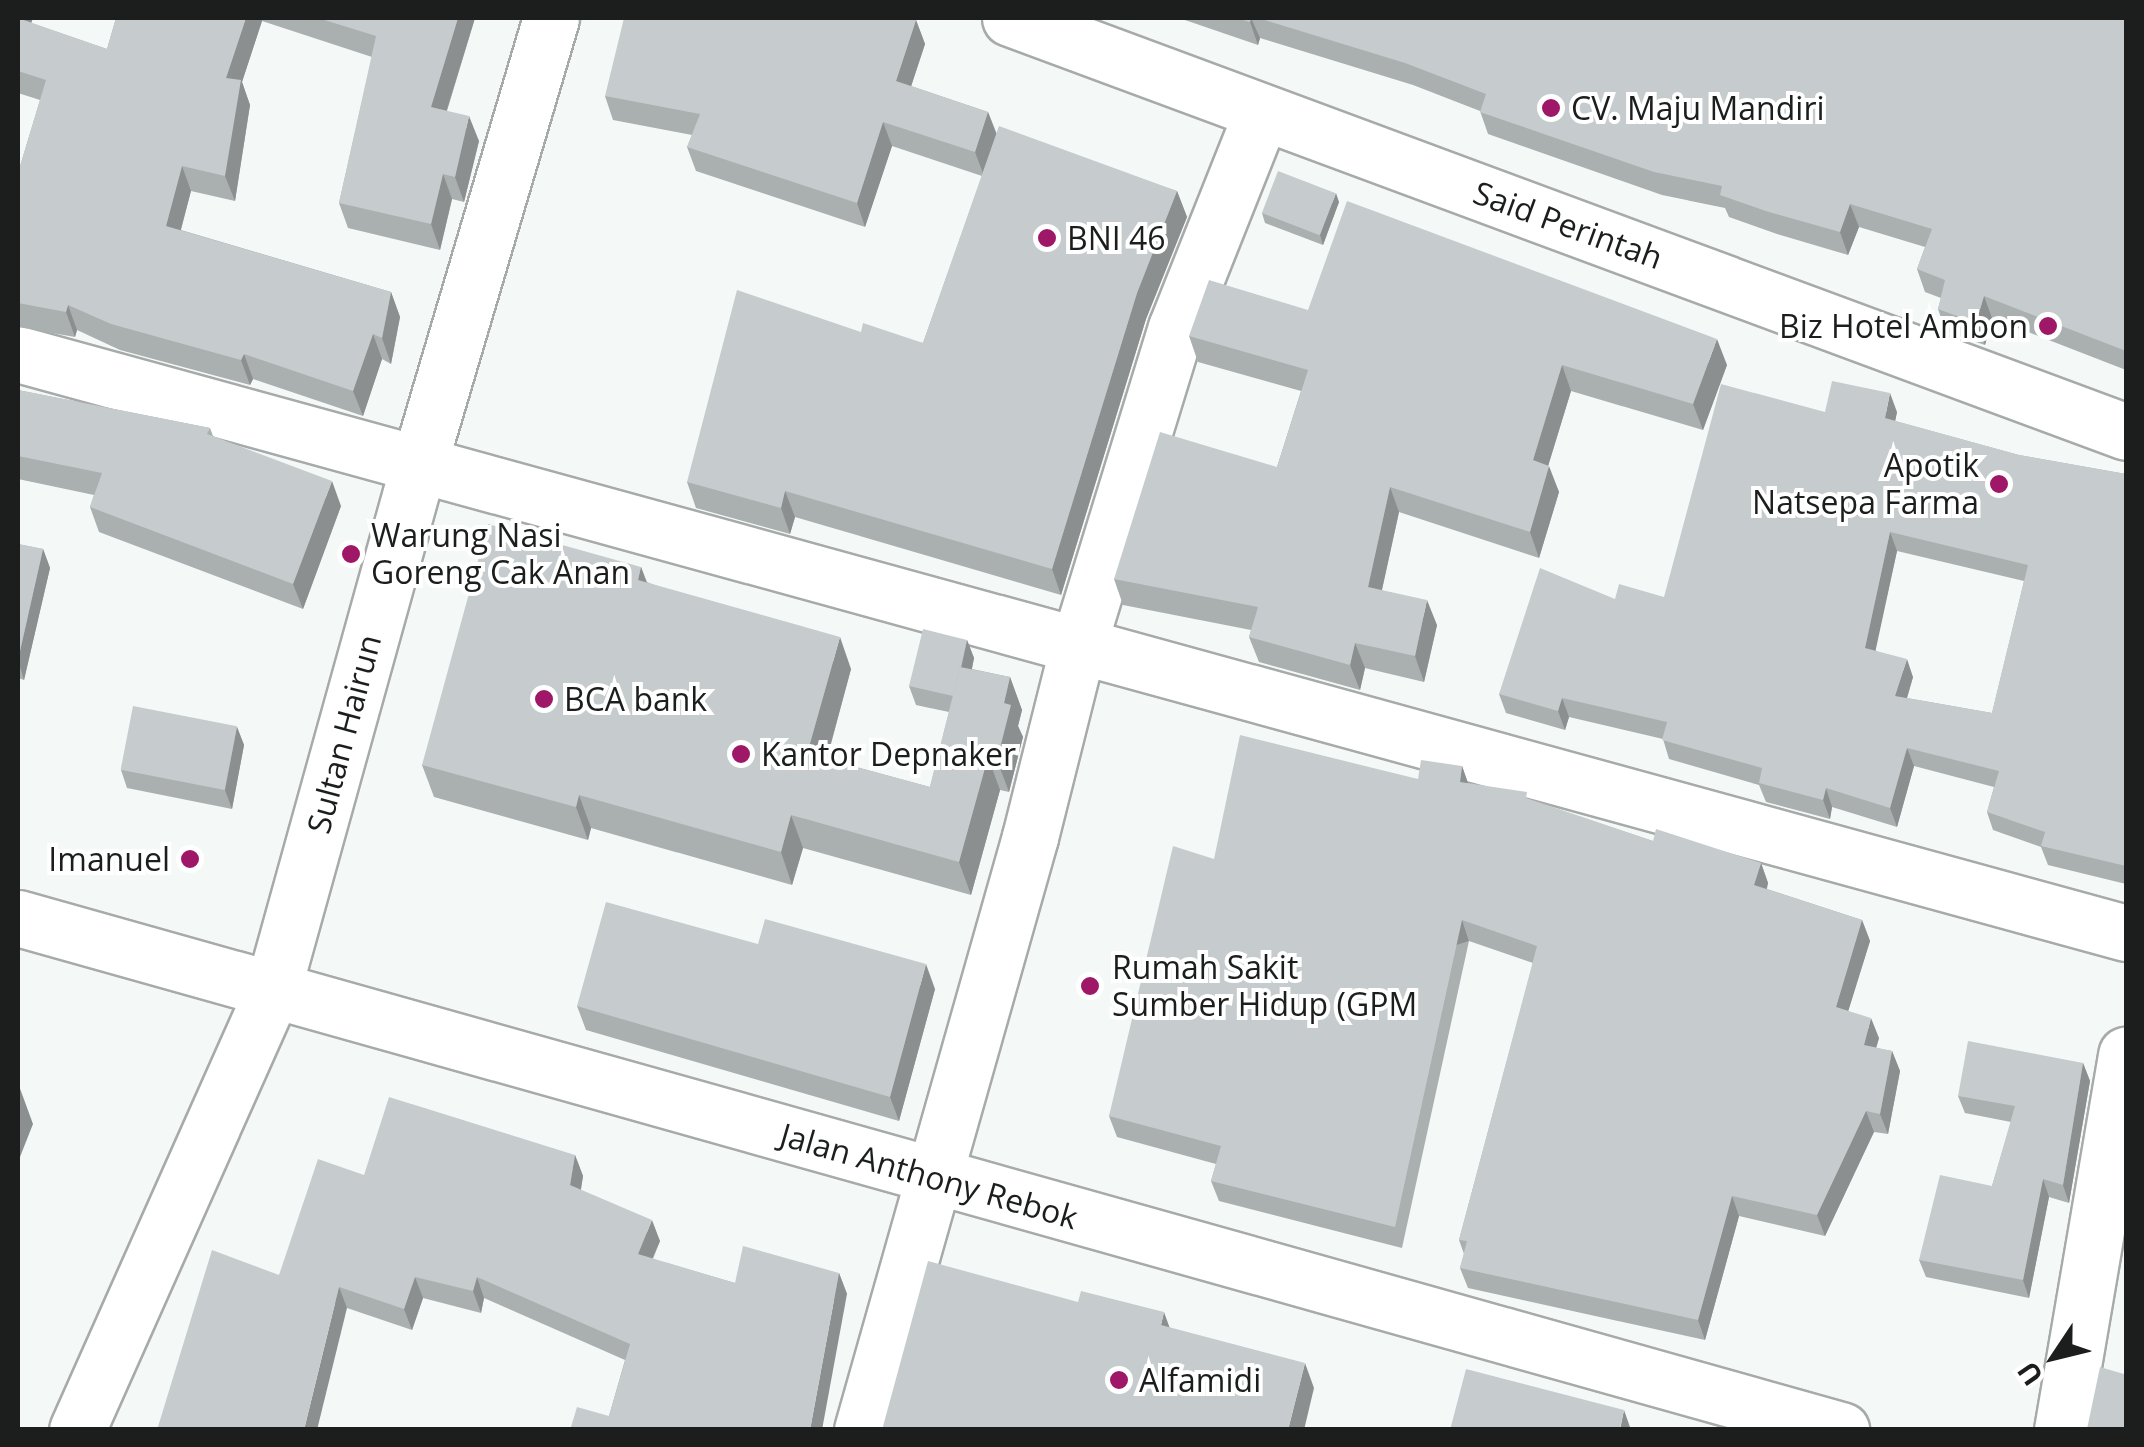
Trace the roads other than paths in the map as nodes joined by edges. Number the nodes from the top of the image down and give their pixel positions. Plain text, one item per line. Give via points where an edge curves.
1 (552, 18) edge
2 (1010, 18) edge
3 (1262, 112) junction
4 (18, 354) edge
5 (2126, 432) edge
6 (418, 467) junction
7 (1078, 646) junction
8 (18, 918) edge
9 (2126, 934) edge
10 (273, 990) junction
11 (2126, 1054) edge
12 (929, 1177) junction
13 (78, 1430) edge
14 (862, 1430) edge
15 (1842, 1430) edge
16 (2062, 1430) edge

1 - 6 street, Sultan Hairun
2 - 3 street, Said Perintah
3 - 5 street, Said Perintah
3 - 7 street via 1176,328
4 - 6 street
6 - 7 street
6 - 10 street, Sultan Hairun
7 - 9 street
7 - 12 street via 1030,837
8 - 10 street, Jalan Anthony Rebok
10 - 12 street, Jalan Anthony Rebok
10 - 13 street, Sultan Hairun
11 - 16 street
12 - 14 street
12 - 15 street, Jalan Anthony Rebok

